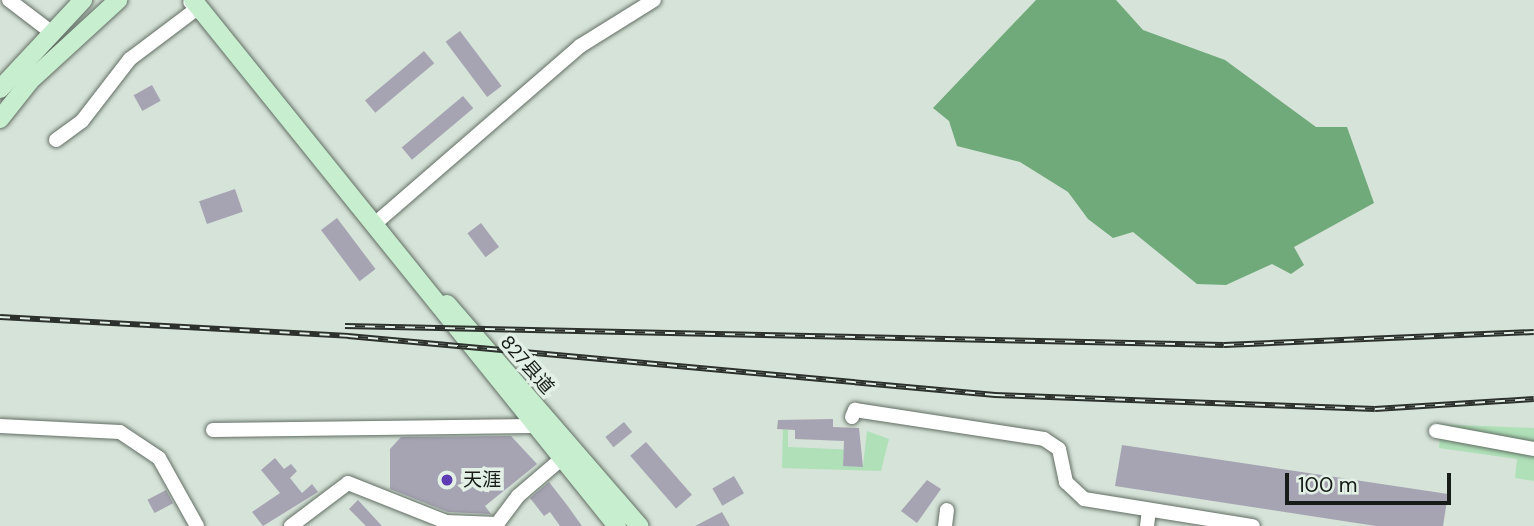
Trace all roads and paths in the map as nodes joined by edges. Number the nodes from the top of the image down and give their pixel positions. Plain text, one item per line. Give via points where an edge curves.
1 (9, 0) edge
2 (83, 0) edge
3 (118, 0) edge
4 (129, 0) edge
5 (654, 0) edge
6 (196, 4) edge
7 (100, 16) junction
8 (51, 32) junction
9 (0, 89) edge
10 (0, 118) edge
11 (56, 140) dead end
12 (380, 227) junction
13 (852, 417) dead end
14 (0, 426) edge
15 (531, 426) junction
16 (213, 429) dead end
17 (1436, 431) dead end
18 (1534, 449) edge
19 (560, 460) junction
20 (947, 510) dead end
21 (1149, 510) junction
22 (197, 526) edge
23 (291, 526) edge
24 (617, 526) edge
25 (639, 526) edge
26 (945, 526) edge
27 (1146, 526) edge
28 (1253, 526) edge

1 - 8 street
2 - 8 main road
3 - 7 main road
4 - 7 street
5 - 12 street via 580,46
6 - 11 street via 130,59 82,121
6 - 12 main road, 827县道
7 - 10 main road
8 - 9 main road
12 - 15 main road, 827县道
12 - 25 main road, 827县道
13 - 21 street via 855,410 1051,441 1073,492
14 - 22 street via 120,432 159,458
15 - 16 street
15 - 19 main road, 827县道
17 - 18 street
19 - 23 street via 497,524 446,522 348,483
19 - 24 main road, 827县道
20 - 26 street
21 - 27 street
21 - 28 street

